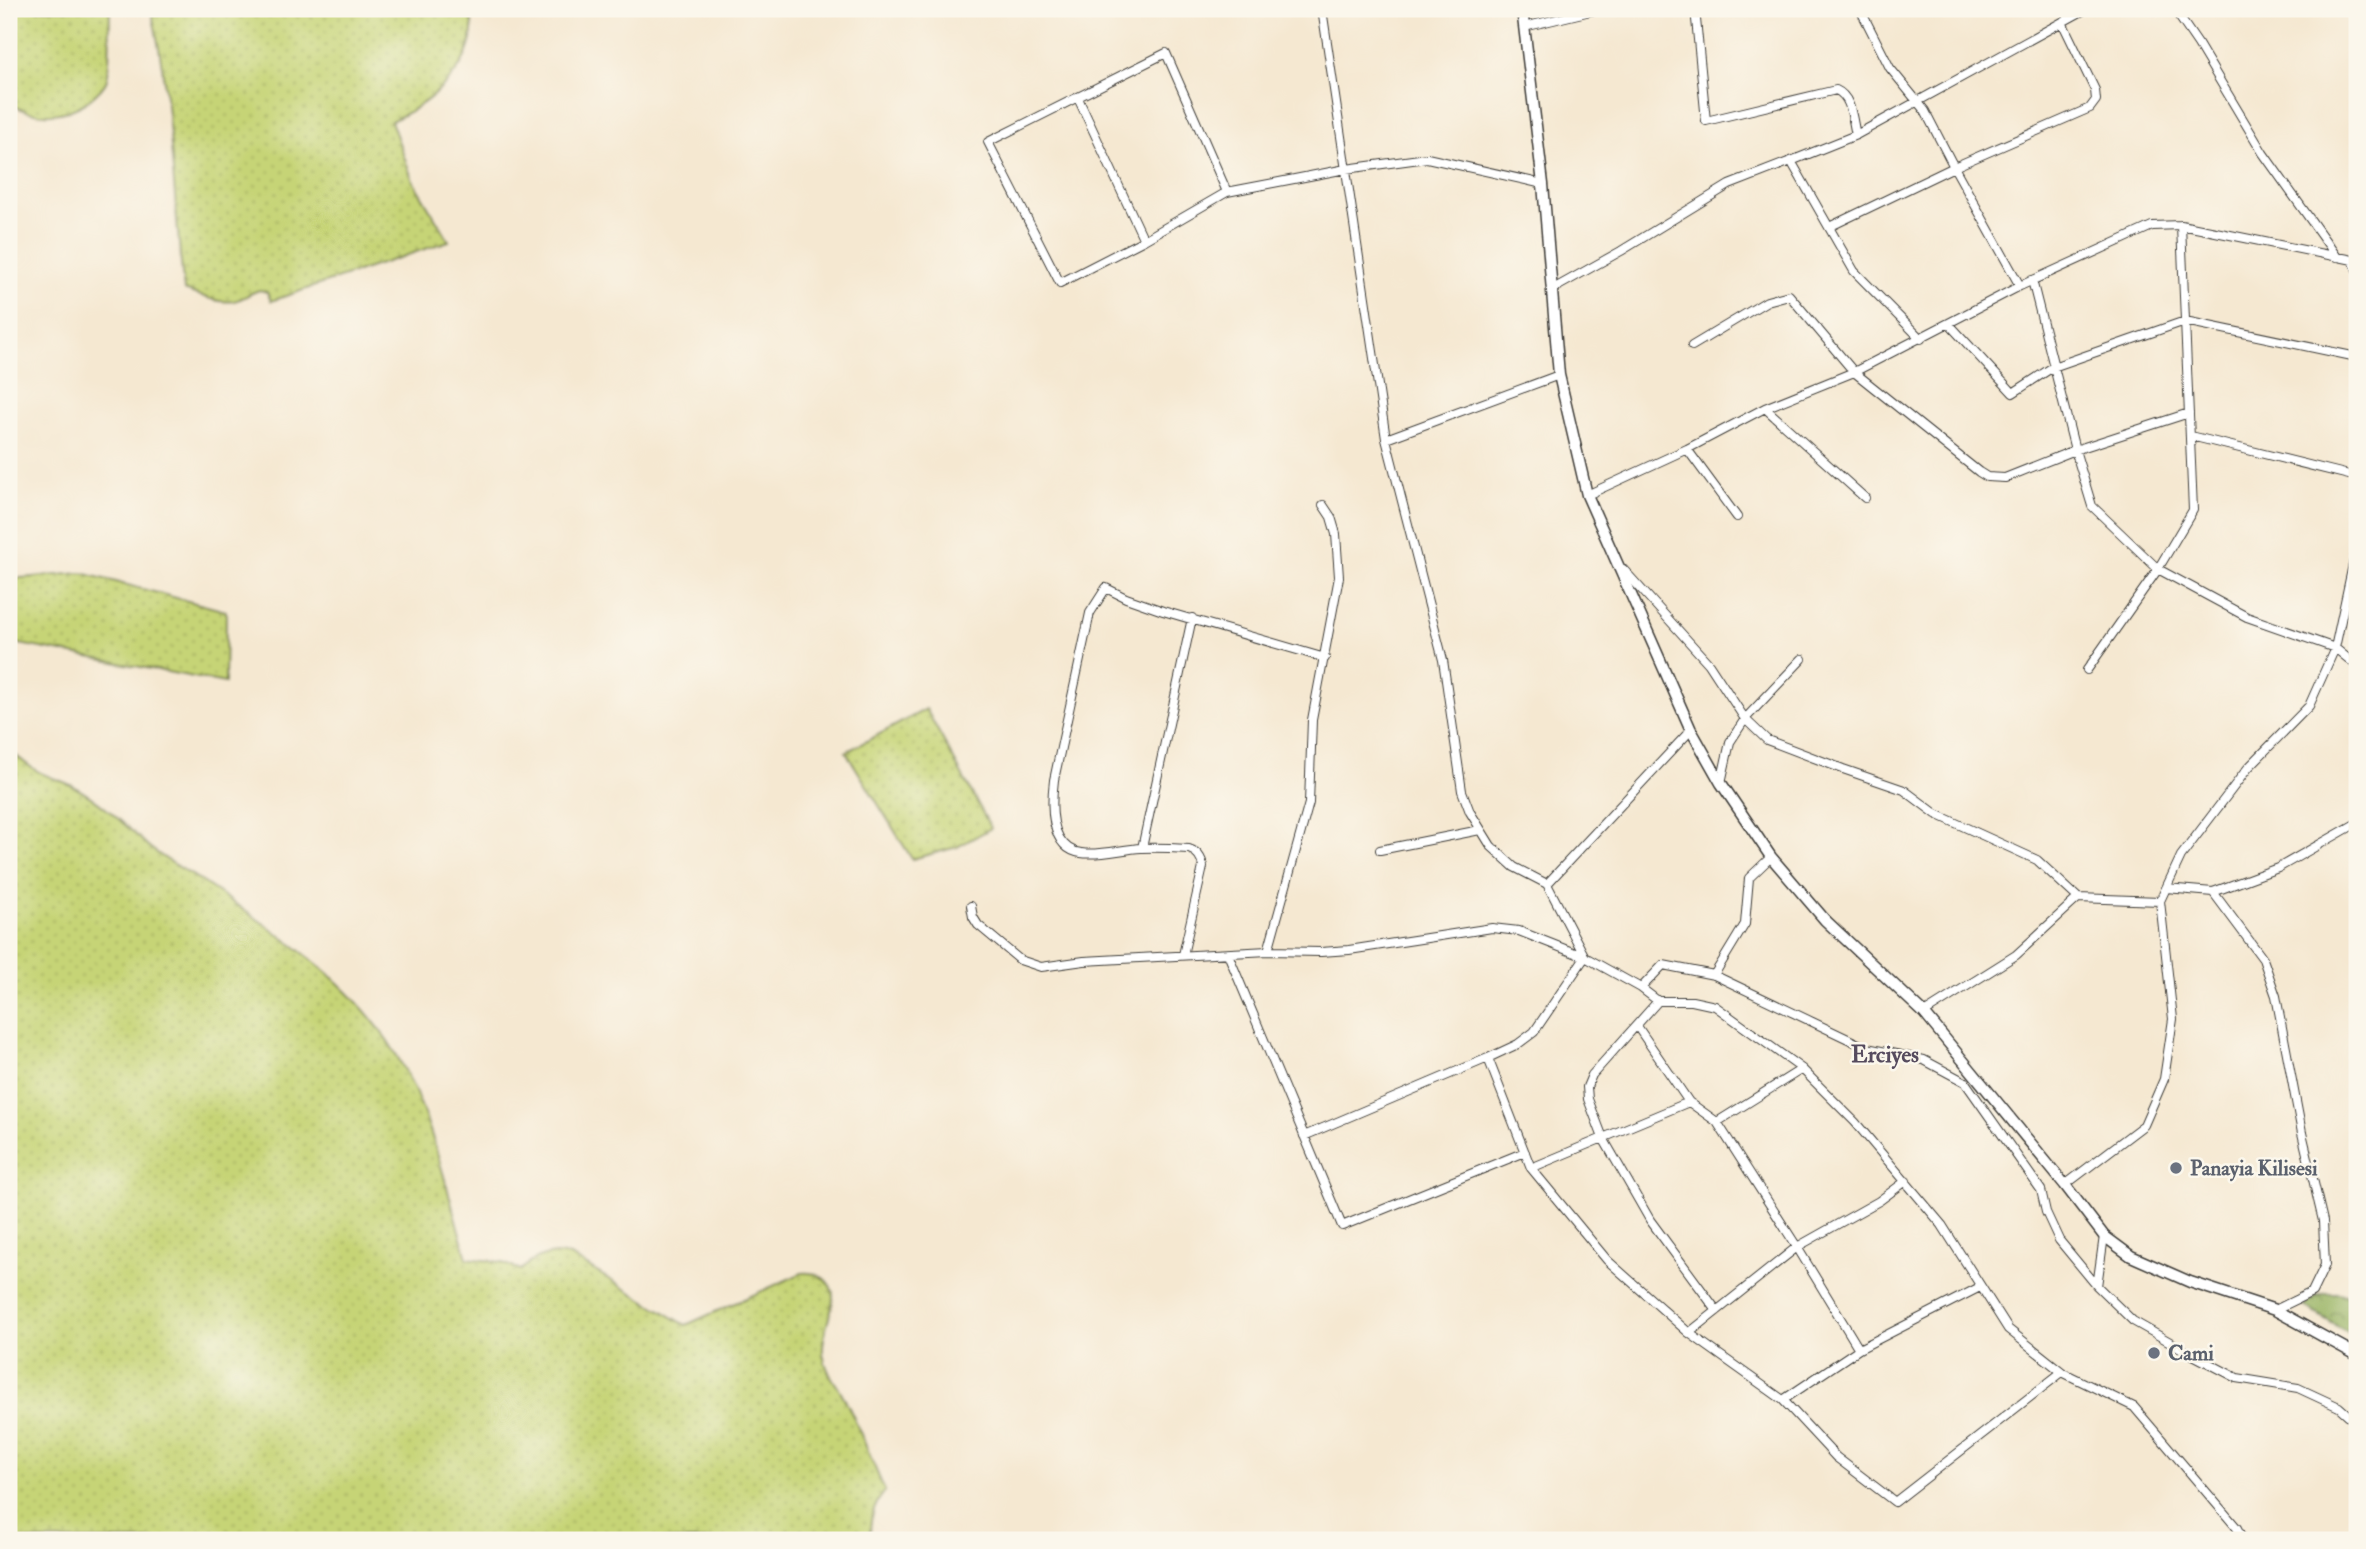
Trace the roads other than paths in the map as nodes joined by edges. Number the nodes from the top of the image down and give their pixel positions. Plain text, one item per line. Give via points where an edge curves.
1 (1322, 9) edge
2 (1522, 9) edge
3 (1599, 9) edge
4 (1695, 9) edge
5 (1874, 9) edge
6 (2087, 9) edge
7 (2174, 9) edge
8 (1863, 11) edge
9 (2062, 22) junction
10 (1524, 27) junction
11 (1078, 98) junction
12 (1918, 102) junction
13 (1856, 135) junction
14 (1791, 160) junction
15 (1954, 167) junction
16 (1346, 169) junction
17 (1543, 184) junction
18 (1227, 192) junction
19 (2181, 225) junction
20 (1829, 228) junction
21 (1144, 240) junction
22 (2337, 257) junction
23 (2357, 270) edge
24 (2032, 280) junction
25 (2020, 286) junction
26 (1553, 289) junction
27 (2185, 321) junction
28 (1949, 324) junction
29 (1921, 339) junction
30 (1692, 346) dead end
31 (2357, 357) edge
32 (2053, 367) junction
33 (1854, 372) junction
34 (1559, 375) junction
35 (1765, 408) junction
36 (2189, 413) junction
37 (2191, 436) junction
38 (1385, 439) junction
39 (1688, 449) junction
40 (2075, 450) junction
41 (2357, 477) edge
42 (1587, 495) junction
43 (1865, 498) dead end
44 (1322, 505) dead end
45 (1737, 517) dead end
46 (2357, 546) edge
47 (1616, 562) junction
48 (2158, 569) junction
49 (1192, 618) junction
50 (2335, 649) junction
51 (1325, 658) junction
52 (1802, 659) dead end
53 (2357, 666) edge
54 (2087, 670) dead end
55 (1745, 719) junction
56 (1691, 730) junction
57 (1721, 783) junction
58 (2357, 823) edge
59 (1480, 830) junction
60 (1142, 848) junction
61 (1380, 850) dead end
62 (1771, 857) junction
63 (1547, 884) junction
64 (2166, 888) junction
65 (2213, 891) junction
66 (2078, 898) junction
67 (2160, 901) junction
68 (971, 906) dead end
69 (1268, 951) junction
70 (1228, 954) junction
71 (1183, 955) junction
72 (1585, 957) junction
73 (1714, 975) junction
74 (1641, 988) junction
75 (1658, 1001) junction
76 (1924, 1013) junction
77 (1637, 1026) junction
78 (1488, 1058) junction
79 (1802, 1069) junction
80 (1977, 1078) junction
81 (1965, 1082) junction
82 (1689, 1102) junction
83 (1717, 1122) junction
84 (1304, 1136) junction
85 (1603, 1138) junction
86 (1525, 1152) junction
87 (1531, 1168) junction
88 (1906, 1181) junction
89 (2065, 1185) junction
90 (2104, 1236) junction
91 (1797, 1247) junction
92 (2097, 1286) junction
93 (1980, 1287) junction
94 (2275, 1310) junction
95 (1717, 1311) junction
96 (1689, 1333) junction
97 (1858, 1349) junction
98 (2357, 1355) edge
99 (2062, 1372) junction
100 (1783, 1400) junction
101 (2357, 1423) edge
102 (2243, 1540) edge

1 - 16 street
2 - 10 street
3 - 10 street
4 - 13 street via 1706,121 1836,90 1847,100
5 - 8 street
6 - 9 street
7 - 22 street via 2263,153
8 - 12 street via 1884,58
9 - 12 street
9 - 15 street via 2095,90 2094,104
10 - 17 street
11 - 18 street via 1166,53
11 - 21 street
11 - 21 street via 988,142 1060,284
12 - 13 street
12 - 15 street
13 - 14 street
14 - 20 street
14 - 26 street via 1729,186
15 - 20 street
15 - 25 street
16 - 17 street via 1427,158
16 - 18 street
16 - 38 street
17 - 26 street
18 - 21 street
19 - 22 street
19 - 24 street via 2152,226
19 - 27 street
20 - 29 street via 1854,271
22 - 23 street via 2353,260
24 - 25 street
24 - 32 street
25 - 28 street
26 - 34 street
27 - 31 street
27 - 32 street
27 - 36 street
28 - 29 street
28 - 32 street via 2013,393
29 - 33 street
30 - 33 street via 1767,301 1789,295
32 - 40 street
33 - 35 street
33 - 40 street via 1987,477 2005,478
34 - 38 street
34 - 42 street
35 - 39 street
35 - 43 street
36 - 37 street
36 - 40 street
37 - 41 street
37 - 48 street via 2193,510
38 - 59 street via 1443,660 1462,791
39 - 42 street
39 - 45 street
40 - 48 street via 2092,506
42 - 47 street
44 - 51 street via 1336,534 1339,577
46 - 50 street
47 - 55 street via 1709,664
47 - 56 street
48 - 50 street via 2247,617
48 - 54 street
49 - 51 street
49 - 60 street
49 - 60 street via 1106,588 1090,613 1054,780 1055,824 1064,843 1078,852
50 - 53 street
50 - 64 street via 2309,706 2248,768 2181,856
51 - 69 street via 1312,720 1308,811
52 - 55 street
55 - 57 street via 1730,742
55 - 66 street via 1767,740 1904,790 1936,814 2037,860
56 - 57 street
56 - 63 street
57 - 62 street
58 - 65 street via 2278,869
59 - 61 street
59 - 63 street via 1508,862
60 - 71 street via 1189,849 1201,859
62 - 73 street via 1749,878 1745,924
62 - 76 street via 1825,920
63 - 72 street
64 - 65 street
64 - 67 street
65 - 94 street via 2263,959 2276,996 2323,1221 2325,1265 2312,1292
66 - 67 street
66 - 76 street via 2016,954
67 - 89 street via 2173,1019 2164,1079 2144,1125
68 - 71 street via 978,925 1012,955 1035,966
69 - 70 street
69 - 72 street via 1349,950 1492,928 1527,933
70 - 71 street
70 - 84 street
72 - 74 street
72 - 78 street via 1534,1032
73 - 74 street via 1663,965
73 - 81 street via 1867,1048 1924,1060
74 - 75 street
75 - 77 street
75 - 79 street via 1714,1006
76 - 80 street
77 - 82 street
77 - 85 street via 1596,1069 1587,1087
78 - 84 street
78 - 86 street
79 - 83 street
79 - 88 street
80 - 81 street
80 - 89 street
81 - 92 street via 2041,1190 2059,1240
82 - 83 street
82 - 85 street
83 - 91 street
84 - 86 street via 1342,1226
85 - 87 street
85 - 95 street via 1650,1220
86 - 87 street
87 - 96 street via 1607,1260
88 - 91 street
88 - 93 street via 1942,1225
89 - 90 street
90 - 92 street
90 - 94 street via 2131,1256 2190,1282
91 - 95 street
91 - 97 street
92 - 101 street via 2133,1321 2193,1355 2237,1378 2298,1388 2339,1407
93 - 97 street
93 - 99 street via 2008,1329
94 - 98 street
95 - 96 street
96 - 100 street
97 - 100 street
99 - 100 street via 1895,1502 1836,1457
99 - 102 street via 2134,1407

